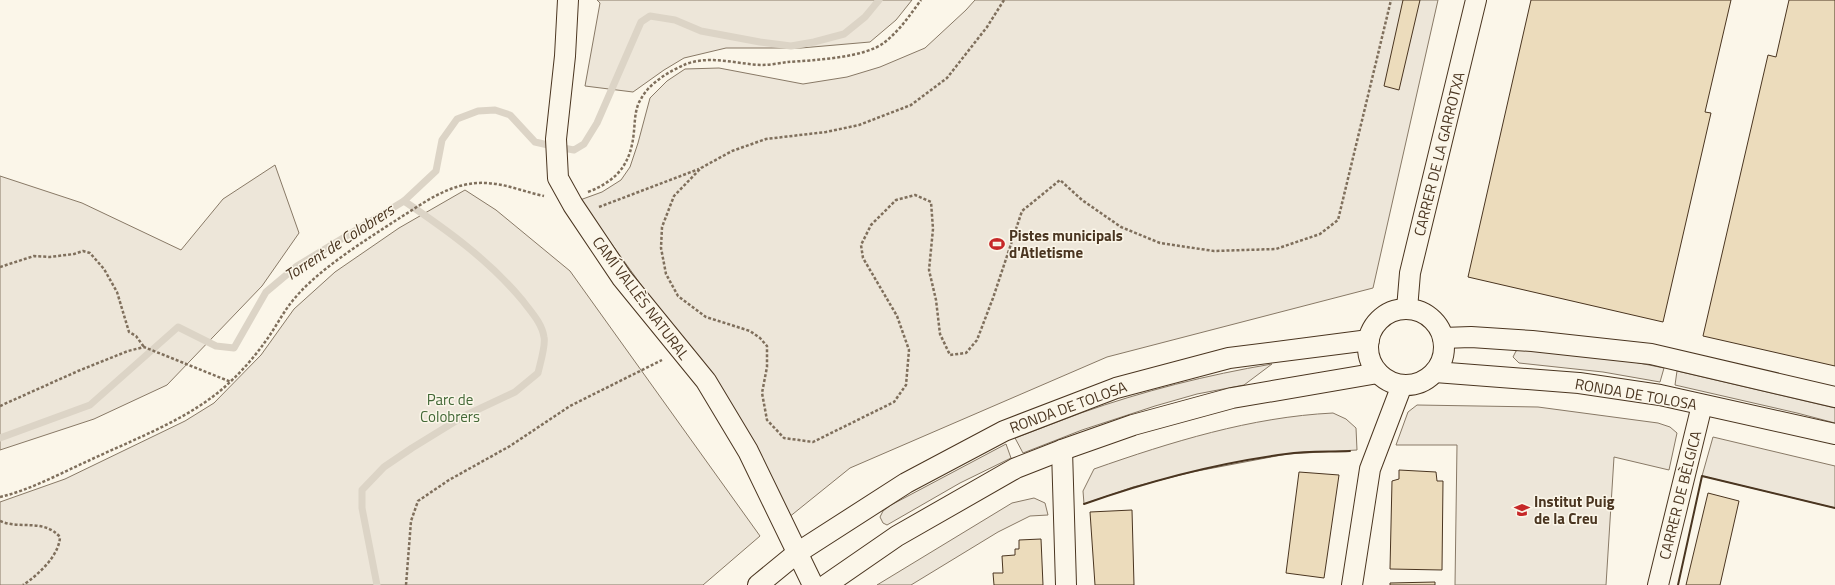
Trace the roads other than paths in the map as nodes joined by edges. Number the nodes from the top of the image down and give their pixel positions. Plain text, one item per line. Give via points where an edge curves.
1 (568, 0) edge
2 (1476, 0) edge
3 (1407, 309) junction
4 (1443, 338) junction
5 (1369, 340) junction
6 (1435, 372) junction
7 (1378, 373) junction
8 (1402, 385) junction
9 (1835, 397) edge
10 (1702, 405) junction
11 (1835, 434) edge
12 (1062, 450) junction
13 (797, 553) junction
14 (758, 585) edge
15 (813, 585) edge
16 (826, 585) edge
17 (1066, 585) edge
18 (1352, 585) edge
19 (1658, 585) edge

1 - 13 street, CAMÍ VALLÈS NATURAL via 556,152 558,178 622,278 706,381 748,451
2 - 3 street, CARRER DE LA GARROTXA via 1410,273
3 - 4 street via 1419,311 1430,317 1438,326
3 - 5 street via 1386,314 1372,330
4 - 6 street via 1442,362
4 - 9 street via 1532,341 1651,354
5 - 7 street via 1368,352 1371,363
5 - 13 street, RONDA DE TOLOSA via 1229,358 1108,391 1004,430 906,483
6 - 8 street via 1426,380 1414,385
6 - 10 street, RONDA DE TOLOSA via 1579,383
7 - 8 street via 1393,383
7 - 12 street via 1232,398 1133,425
8 - 18 street via 1370,469
10 - 11 street, RONDA DE TOLOSA
10 - 19 street, CARRER DE BÈLGICA
12 - 16 street via 1016,468 897,536
12 - 17 street
13 - 14 street, RONDA DE TOLOSA
13 - 15 street

